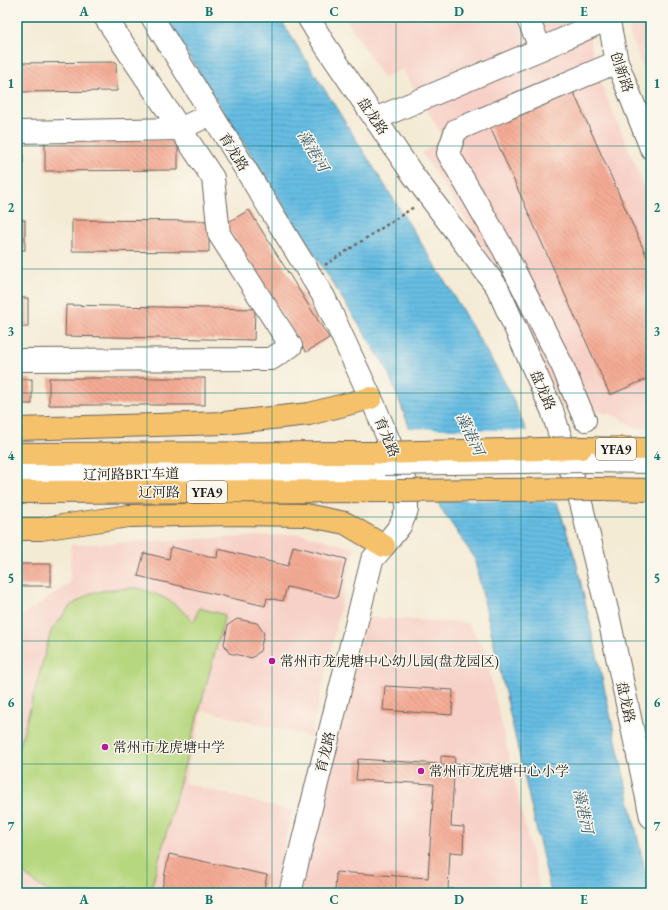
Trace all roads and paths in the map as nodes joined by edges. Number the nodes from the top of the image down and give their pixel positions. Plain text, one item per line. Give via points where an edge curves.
1 (105, 17) edge
2 (152, 17) edge
3 (308, 17) edge
4 (527, 17) edge
5 (608, 18) edge
6 (541, 49) junction
7 (617, 62) junction
8 (211, 114) junction
9 (376, 119) junction
10 (180, 129) junction
11 (17, 132) edge
12 (651, 148) edge
13 (414, 207) dead end
14 (324, 266) dead end
15 (17, 360) edge
16 (370, 398) junction
17 (585, 420) dead end
18 (17, 429) edge
19 (651, 449) edge
20 (17, 454) edge
21 (651, 462) edge
22 (17, 464) edge
23 (589, 468) junction
24 (388, 471) junction
25 (651, 473) edge
26 (17, 476) edge
27 (651, 490) edge
28 (17, 492) edge
29 (17, 528) edge
30 (384, 546) junction
31 (651, 817) edge
32 (290, 893) edge

1 - 10 street
2 - 8 street, 育龙路
3 - 9 street, 盘龙路
4 - 6 street
5 - 6 street
5 - 7 street, 创新路
6 - 9 street
7 - 12 street, 创新路
7 - 17 street via 456,130 448,153 504,250 562,365
8 - 10 street
8 - 16 street, 育龙路 via 324,297
9 - 31 street, 盘龙路 via 411,172 496,286 552,410 581,503 608,614
10 - 11 street
10 - 15 street via 213,178 219,234 291,346 271,359
13 - 14 path
16 - 18 main road via 309,414 224,423
16 - 30 street, 育龙路 via 406,482 406,510 400,526
19 - 23 main road, YFA9
20 - 24 main road, YFA9
21 - 23 street
22 - 24 street, 辽河路BRT车道
23 - 24 main road, YFA9, bridge
23 - 24 main road, YFA9, bridge
23 - 25 street
23 - 27 main road, YFA9
24 - 26 street, 辽河路BRT车道
24 - 28 main road, 辽河路 / YFA9
29 - 30 main road via 42,529 129,516 305,515 345,523
30 - 32 street, 育龙路 via 372,560

